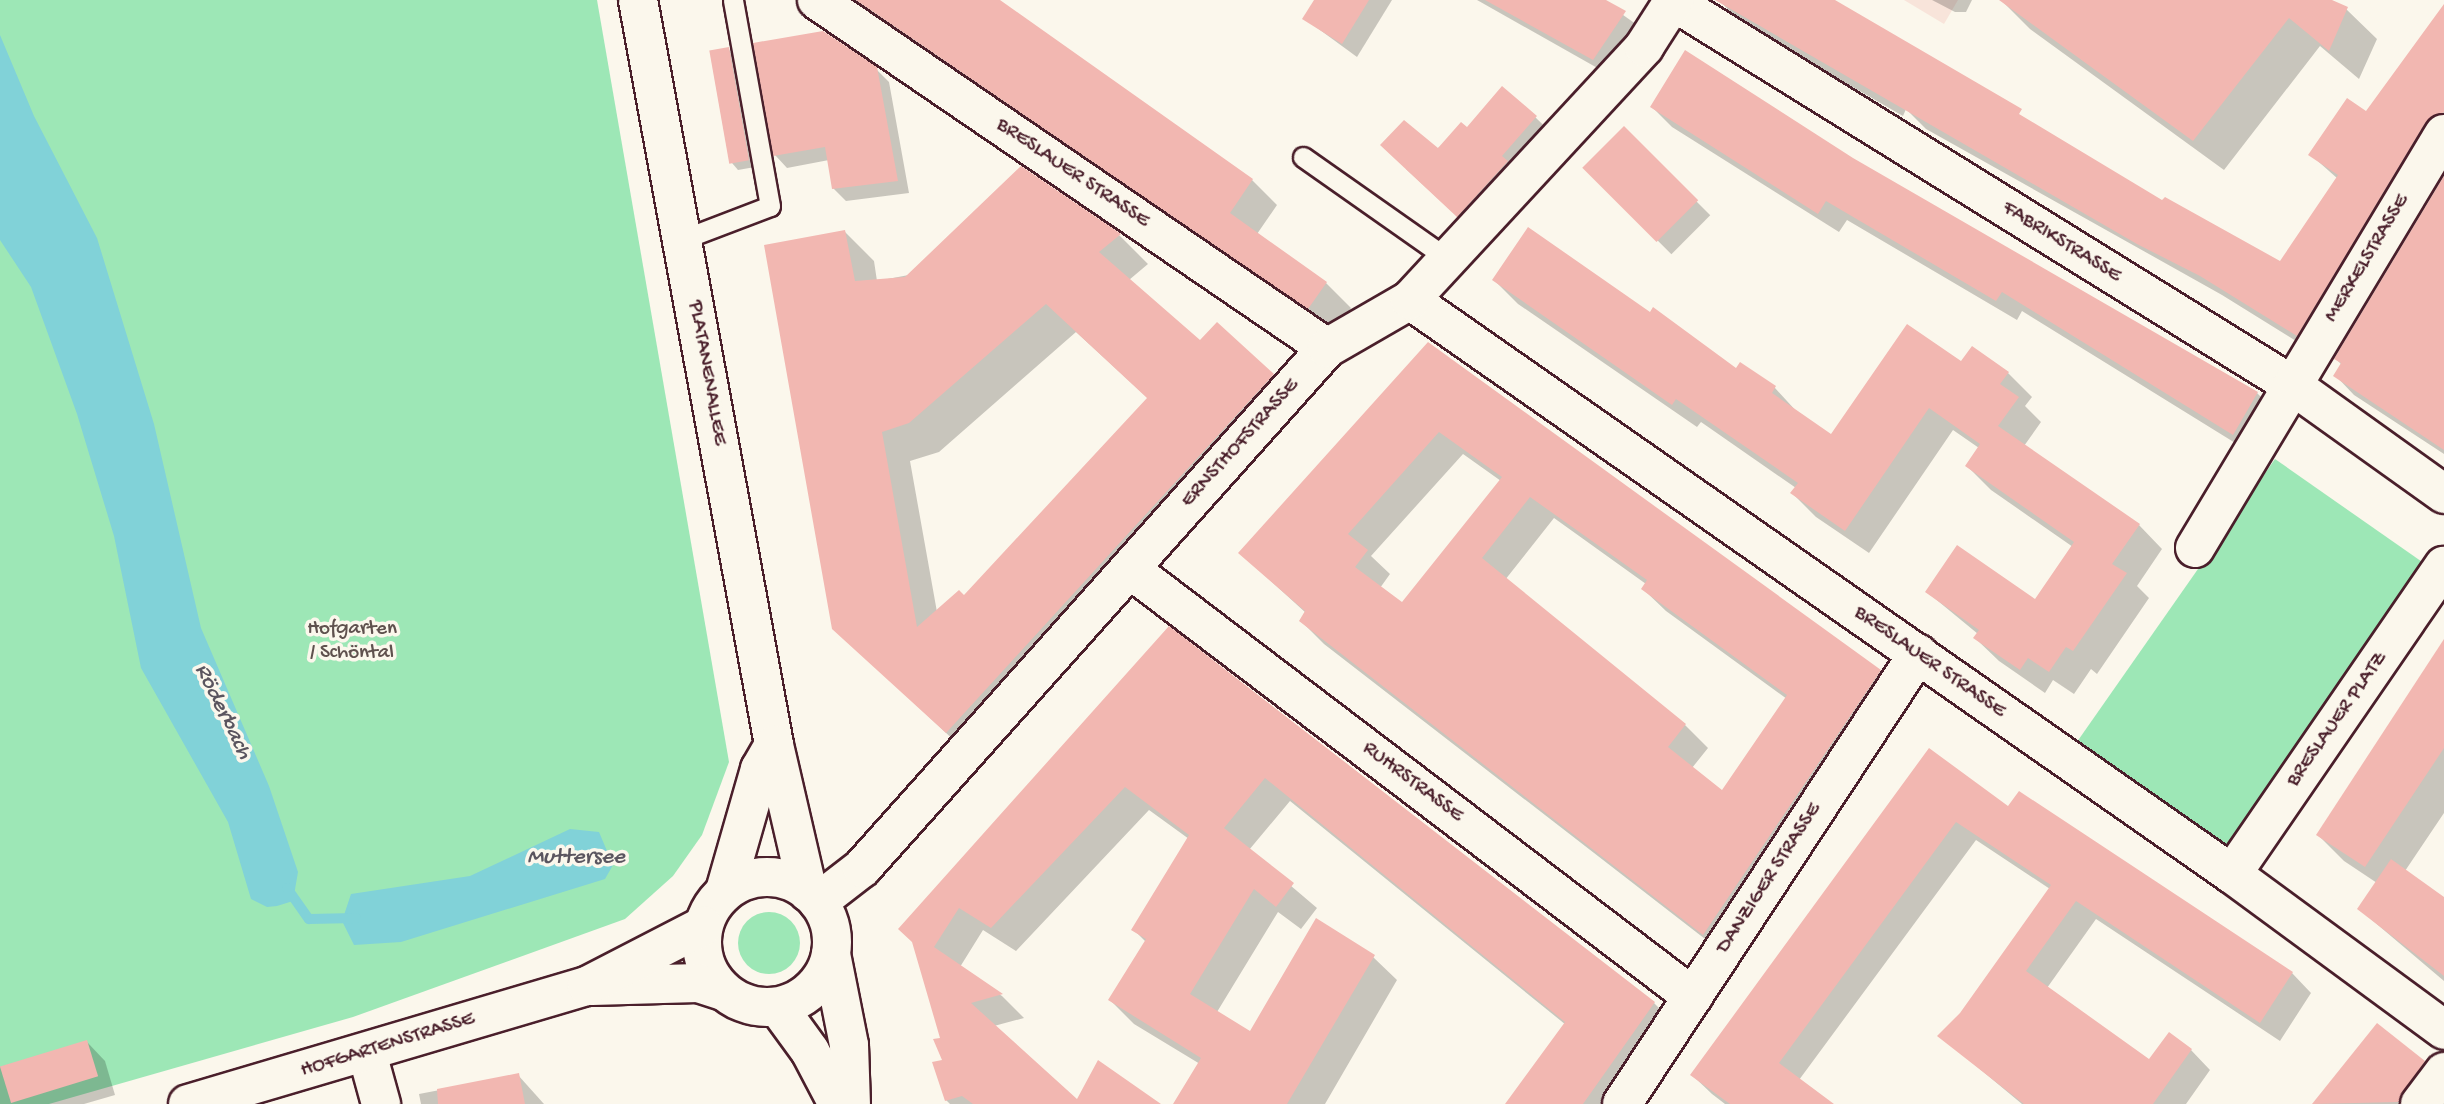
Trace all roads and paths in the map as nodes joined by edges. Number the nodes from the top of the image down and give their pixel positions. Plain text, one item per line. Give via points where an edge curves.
1 (638, 0) edge
2 (733, 0) edge
3 (817, 0) edge
4 (1673, 0) edge
5 (2444, 134) edge
6 (1303, 157) dead end
7 (681, 240) junction
8 (1448, 259) junction
9 (1410, 300) junction
10 (1327, 348) junction
11 (2292, 385) junction
12 (2444, 494) edge
13 (2195, 548) dead end
14 (2444, 566) edge
15 (1130, 569) junction
16 (1917, 654) junction
17 (774, 745) junction
18 (2232, 874) junction
19 (725, 891) junction
20 (813, 897) junction
21 (703, 926) junction
22 (831, 954) junction
23 (587, 986) junction
24 (723, 990) junction
25 (1693, 997) junction
26 (778, 1007) junction
27 (2444, 1030) edge
28 (367, 1053) junction
29 (2444, 1072) edge
30 (1631, 1101) edge
31 (188, 1104) edge
32 (381, 1104) edge
33 (838, 1104) edge
34 (851, 1104) edge
35 (2420, 1104) edge

1 - 7 street, PLATANENALLEE
2 - 7 lane via 770,206
3 - 10 street, BRESLAUER STRASSE
4 - 8 street, ERNSTHOFSTRASSE via 1644,47
4 - 11 street, FABRIKSTRASSE
5 - 11 street, MERKELSTRASSE
6 - 8 lane
7 - 17 street, PLATANENALLEE
8 - 9 street, ERNSTHOFSTRASSE
9 - 10 street, ERNSTHOFSTRASSE
9 - 16 street, BRESLAUER STRASSE
10 - 15 street, ERNSTHOFSTRASSE
11 - 12 street, FABRIKSTRASSE
11 - 13 street
14 - 18 street, BRESLAUER PLATZ
15 - 20 street, ERNSTHOFSTRASSE via 862,868
15 - 25 street, RUHRSTRASSE
16 - 18 street, BRESLAUER STRASSE
16 - 25 street, DANZIGER STRASSE
17 - 19 street via 760,769
17 - 20 street, PLATANENALLEE
18 - 27 street, BRESLAUER STRASSE
19 - 20 street via 762,877 796,883
19 - 21 street
20 - 22 street via 832,935
21 - 23 street, HOFGARTENSTRASSE
21 - 24 street via 703,960
22 - 26 street via 826,973 814,988
22 - 34 street via 849,1045
23 - 24 street, HOFGARTENSTRASSE via 698,983
23 - 28 street, HOFGARTENSTRASSE
24 - 26 street via 748,1004
25 - 30 street, DANZIGER STRASSE
26 - 33 street via 810,1051
28 - 31 street, HOFGARTENSTRASSE
28 - 32 street
29 - 35 street

